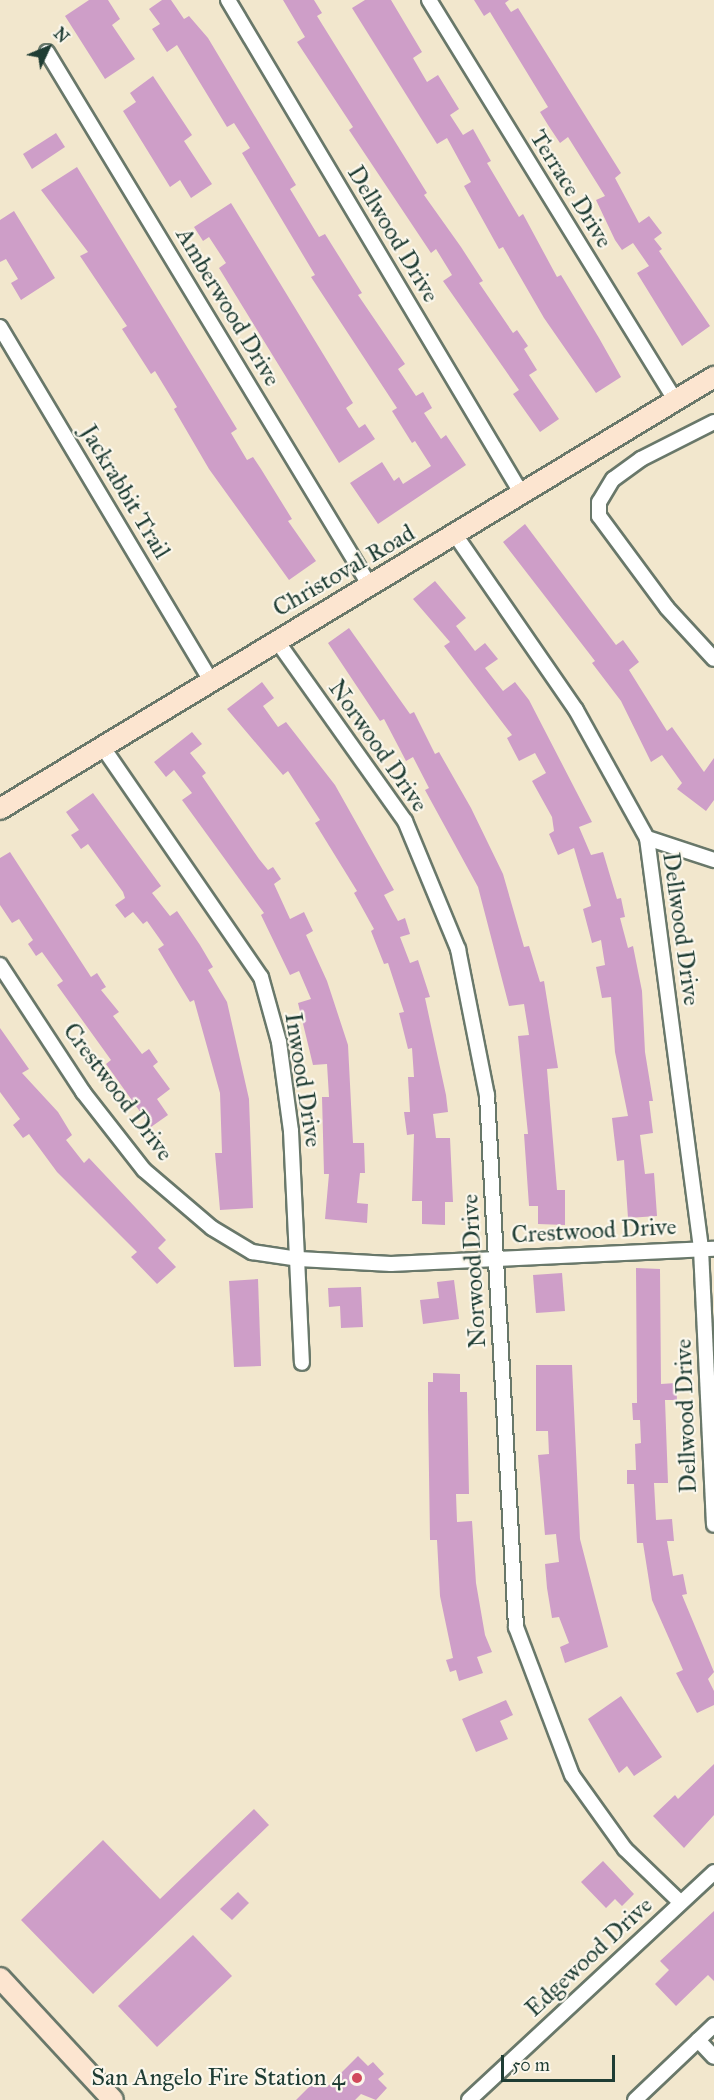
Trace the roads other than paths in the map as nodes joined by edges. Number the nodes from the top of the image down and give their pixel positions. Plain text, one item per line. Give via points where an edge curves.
1 (228, 0) edge
2 (429, 0) edge
3 (47, 52) dead end
4 (0, 327) edge
5 (714, 377) edge
6 (675, 401) junction
7 (714, 422) edge
8 (520, 491) junction
9 (456, 536) junction
10 (370, 586) junction
11 (277, 641) junction
12 (714, 659) edge
13 (211, 681) junction
14 (102, 746) junction
15 (0, 809) edge
16 (646, 838) junction
17 (714, 860) edge
18 (0, 965) edge
19 (708, 1249) edge
20 (496, 1258) junction
21 (299, 1259) junction
22 (303, 1363) dead end
23 (713, 1516) edge
24 (714, 1872) edge
25 (680, 1902) junction
26 (0, 1978) edge
27 (714, 2025) edge
28 (698, 2040) junction
29 (714, 2057) edge
30 (113, 2100) edge
31 (469, 2100) edge
32 (635, 2100) edge

1 - 8 street, Dellwood Drive
2 - 6 street, Terrace Drive
3 - 10 street, Amberwood Drive
4 - 13 street, Jackrabbit Trail
5 - 6 street, Christoval Road
6 - 8 street, Christoval Road
7 - 12 street via 627,468 605,490 599,509 606,527 647,583
8 - 9 street, Christoval Road
9 - 10 street, Christoval Road
9 - 16 street, Dellwood Drive via 576,710
10 - 11 street, Christoval Road
11 - 13 street, Christoval Road
11 - 20 street, Norwood Drive via 405,820 458,950 487,1095
13 - 14 street, Christoval Road
14 - 15 street, Christoval Road
14 - 21 street, Inwood Drive via 261,977 282,1064 291,1131
16 - 17 street
16 - 19 street, Dellwood Drive
18 - 21 street, Crestwood Drive via 83,1092 144,1170 212,1228 252,1252
19 - 20 street, Crestwood Drive
19 - 23 street, Dellwood Drive
20 - 21 street, Crestwood Drive via 391,1264
20 - 25 street, Norwood Drive via 516,1627 572,1775 625,1849
21 - 22 street, Inwood Drive
24 - 25 street, Edgewood Drive
25 - 31 street, Edgewood Drive
26 - 30 street
27 - 28 street
28 - 29 street
28 - 32 street

